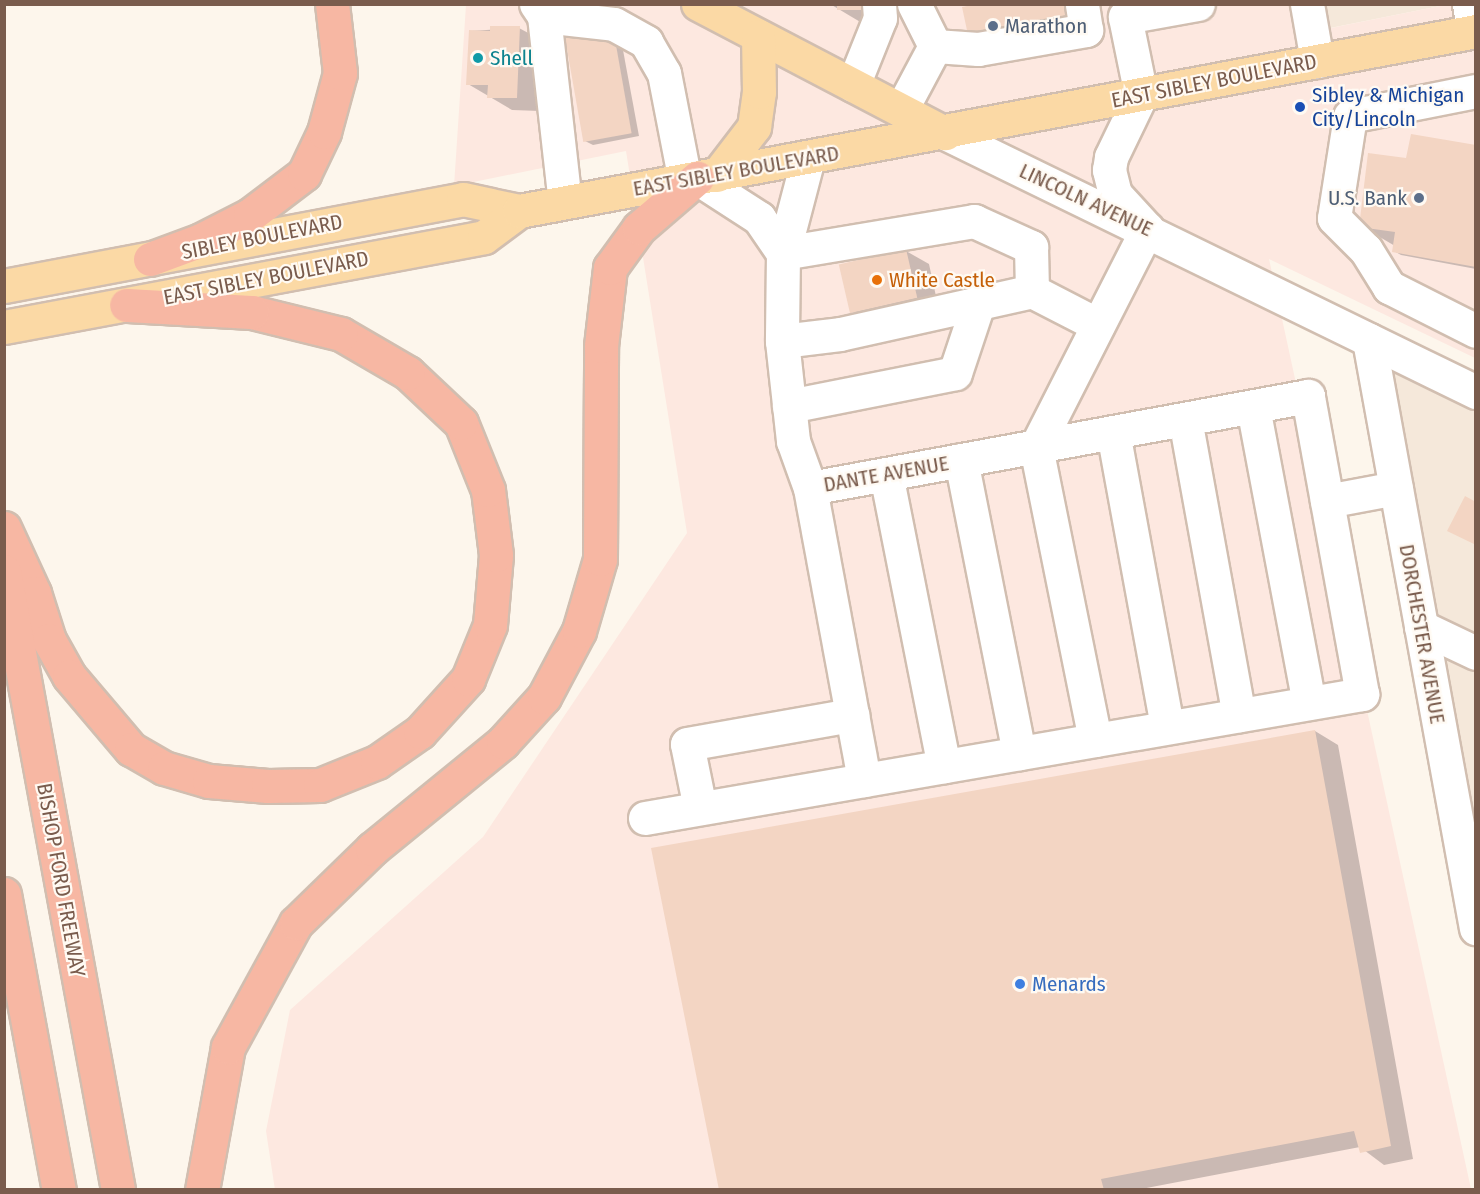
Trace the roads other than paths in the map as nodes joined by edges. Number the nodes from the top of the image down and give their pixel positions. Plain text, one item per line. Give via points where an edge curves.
1 (332, 4) edge
2 (698, 4) edge
3 (879, 4) edge
4 (914, 4) edge
5 (1082, 4) edge
6 (1198, 4) edge
7 (1306, 4) edge
8 (540, 10) edge
9 (1473, 22) edge
10 (758, 36) junction
11 (935, 46) junction
12 (1317, 61) junction
13 (853, 85) junction
14 (1476, 91) edge
15 (1141, 95) junction
16 (901, 110) junction
17 (945, 133) junction
18 (808, 158) junction
19 (700, 178) junction
20 (565, 202) junction
21 (519, 211) junction
22 (1147, 229) junction
23 (783, 253) junction
24 (150, 259) junction
25 (4, 286) edge
26 (1032, 291) junction
27 (979, 302) junction
28 (126, 305) junction
29 (1098, 325) junction
30 (4, 327) edge
31 (1476, 331) edge
32 (1369, 340) junction
33 (782, 342) junction
34 (1476, 392) edge
35 (789, 406) junction
36 (1253, 407) junction
37 (1185, 419) junction
38 (1113, 432) junction
39 (1036, 447) junction
40 (961, 460) junction
41 (886, 474) junction
42 (810, 488) junction
43 (1396, 488) junction
44 (1327, 501) junction
45 (4, 528) edge
46 (4, 571) edge
47 (1421, 627) junction
48 (1476, 653) edge
49 (1309, 703) junction
50 (852, 715) junction
51 (1239, 715) junction
52 (1167, 728) junction
53 (1095, 740) junction
54 (1019, 753) junction
55 (944, 766) junction
56 (864, 780) junction
57 (700, 808) junction
58 (645, 818) dead end
59 (1470, 867) edge
60 (4, 894) edge
61 (1476, 928) edge
62 (59, 1190) edge
63 (118, 1190) edge
64 (202, 1190) edge

1 - 24 highway via 339,73 324,132 304,174 250,215 201,240
2 - 10 main road, LINCOLN AVENUE
3 - 13 street via 880,18
4 - 11 street
5 - 11 street via 1086,30 978,49
6 - 15 street via 1125,17
7 - 12 street
8 - 19 street via 614,24 646,42 664,73
8 - 20 street
9 - 12 main road, EAST SIBLEY BOULEVARD
10 - 13 main road, LINCOLN AVENUE
10 - 19 main road via 759,92 754,127
11 - 16 street
12 - 15 main road, EAST SIBLEY BOULEVARD
13 - 16 main road, LINCOLN AVENUE
14 - 31 street via 1350,116 1334,218 1366,250 1389,287
15 - 17 main road, EAST SIBLEY BOULEVARD
15 - 22 street via 1111,157 1109,170 1115,194
16 - 17 main road, LINCOLN AVENUE
17 - 18 main road, EAST SIBLEY BOULEVARD
17 - 22 street, LINCOLN AVENUE
18 - 19 main road, EAST SIBLEY BOULEVARD
18 - 23 street
19 - 20 main road, EAST SIBLEY BOULEVARD
19 - 23 street via 759,218
19 - 64 highway via 639,228 610,268 601,346 600,559 579,632 544,697 503,742 372,849 296,923 228,1047
20 - 21 main road, EAST SIBLEY BOULEVARD
21 - 24 main road, SIBLEY BOULEVARD via 463,199
21 - 28 main road, EAST SIBLEY BOULEVARD via 484,237
22 - 29 street
22 - 32 street, LINCOLN AVENUE
23 - 26 street via 974,221 1031,247
23 - 33 street
24 - 25 main road, SIBLEY BOULEVARD
26 - 27 street
26 - 29 street
27 - 33 street via 840,334
27 - 35 street via 955,373
28 - 30 main road, EAST SIBLEY BOULEVARD
28 - 45 highway via 252,312 341,334 408,373 461,423 488,490 496,555 490,625 468,679 420,732 377,762 320,785 209,782 164,768 131,749 69,676 49,640 34,593
29 - 39 street
32 - 34 street, LINCOLN AVENUE
32 - 43 street, DORCHESTER AVENUE
33 - 35 street
35 - 42 street via 792,441
36 - 37 street, DANTE AVENUE
36 - 44 street, DANTE AVENUE via 1308,396
36 - 49 street
37 - 38 street, DANTE AVENUE
37 - 51 street
38 - 39 street, DANTE AVENUE
38 - 52 street
39 - 40 street, DANTE AVENUE
39 - 53 street
40 - 41 street, DANTE AVENUE
40 - 54 street
41 - 42 street, DANTE AVENUE
41 - 55 street
42 - 50 street, DANTE AVENUE
43 - 44 street
43 - 47 street, DORCHESTER AVENUE
44 - 49 street via 1362,693
46 - 63 highway, BISHOP FORD FREEWAY
47 - 48 street
47 - 59 street, DORCHESTER AVENUE
49 - 51 street
50 - 56 street, DANTE AVENUE
50 - 57 street via 687,744
51 - 52 street
52 - 53 street
53 - 54 street
54 - 55 street
55 - 56 street
56 - 57 street
57 - 58 street
59 - 61 street, DORCHESTER AVENUE
60 - 62 highway

